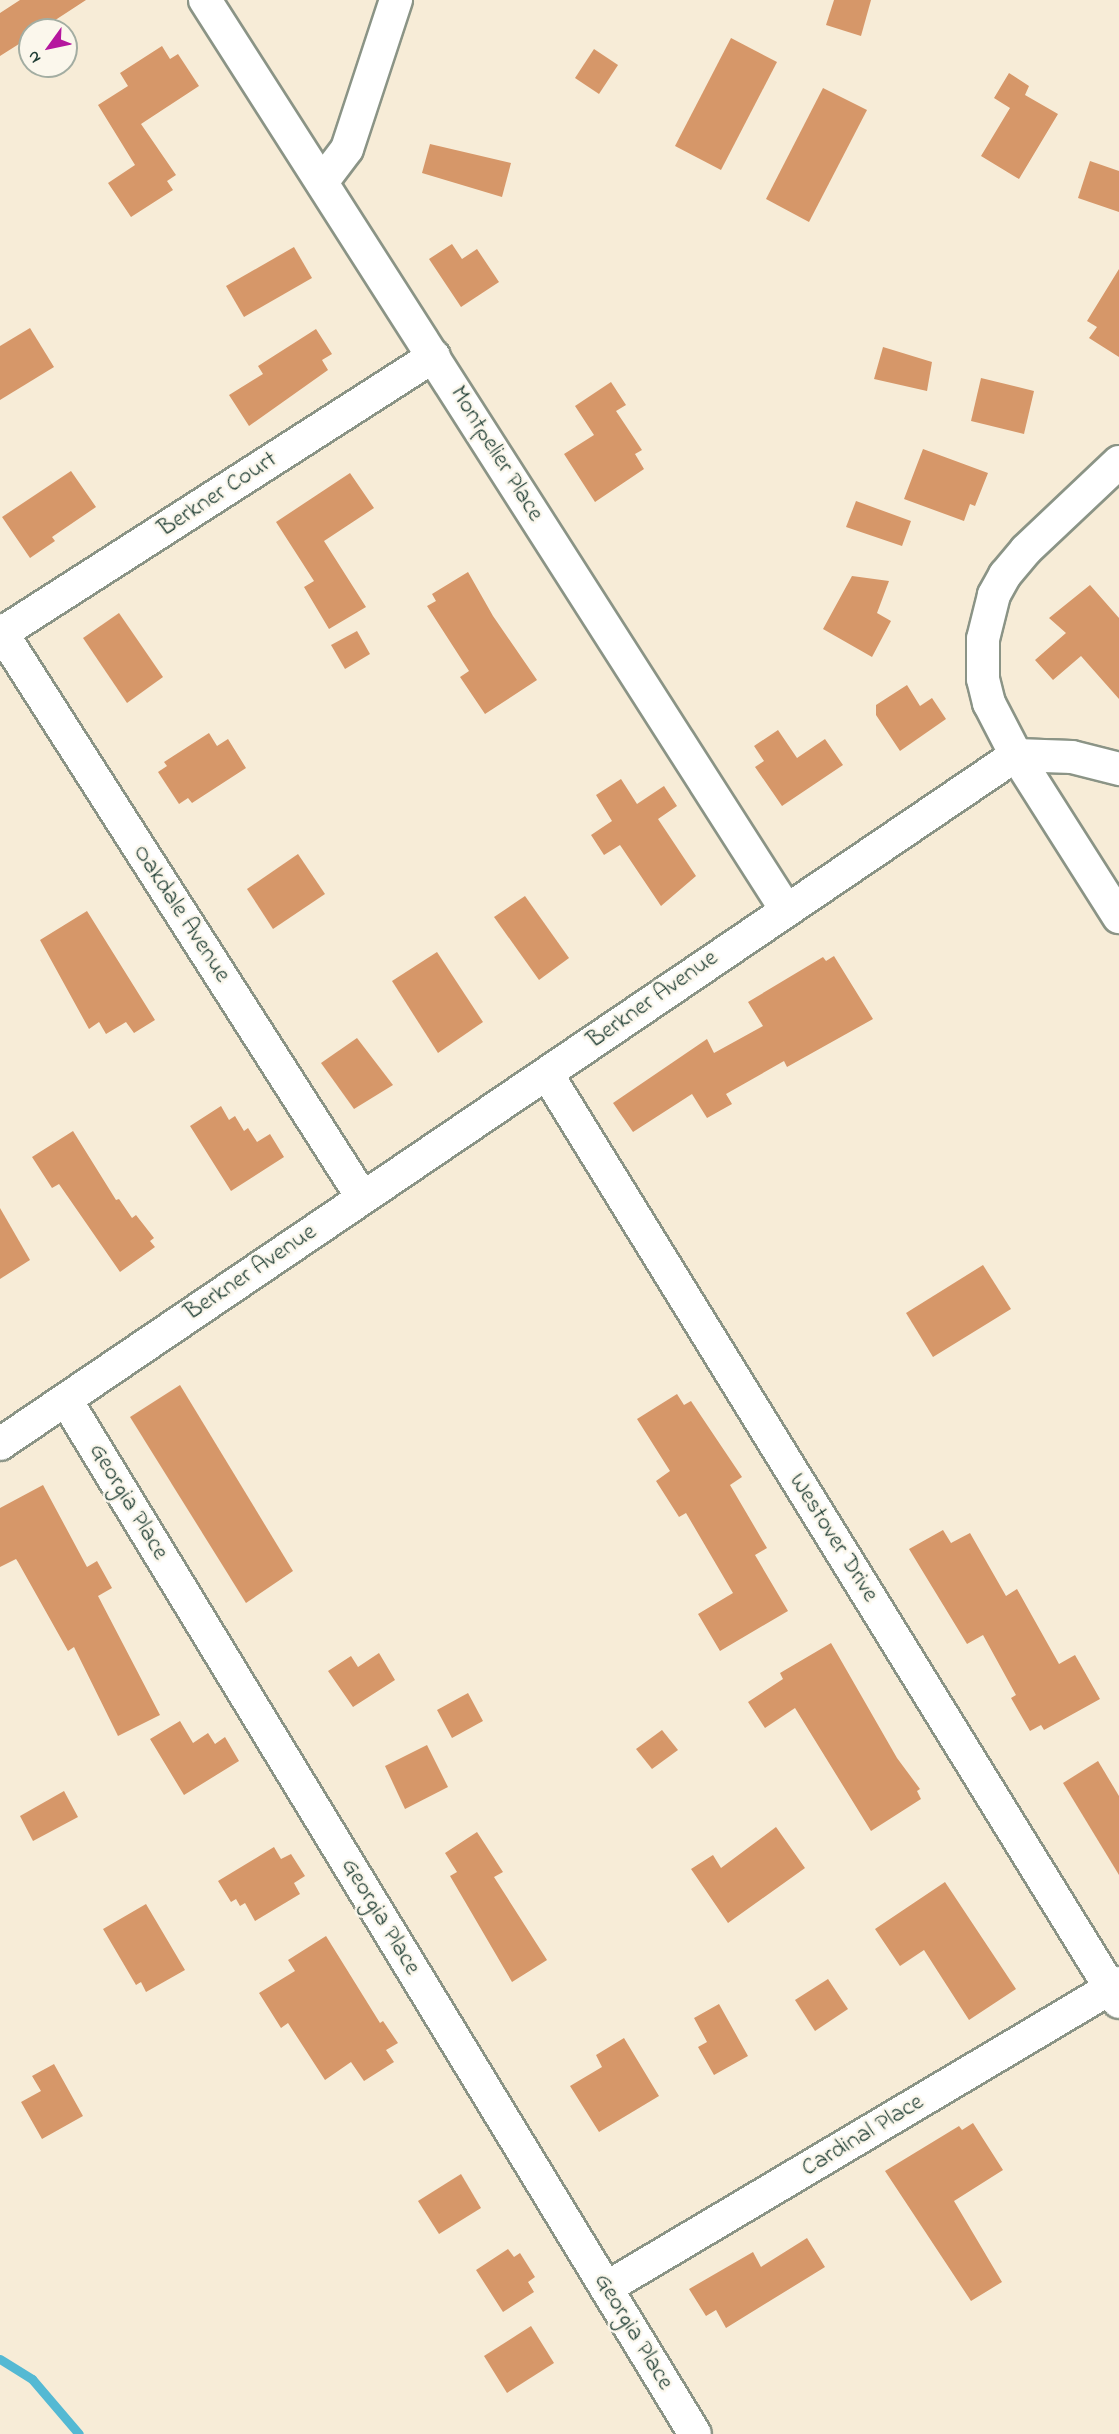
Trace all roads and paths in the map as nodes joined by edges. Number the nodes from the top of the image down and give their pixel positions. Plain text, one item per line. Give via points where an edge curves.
1 (205, 0) edge
2 (396, 0) edge
3 (322, 182) junction
4 (434, 356) junction
5 (1119, 462) edge
6 (1, 632) edge
7 (1016, 755) junction
8 (1119, 769) edge
9 (785, 908) junction
10 (1119, 917) edge
11 (548, 1074) junction
12 (362, 1197) junction
13 (66, 1400) junction
14 (0, 1444) edge
15 (1116, 1991) edge
16 (606, 2288) junction
17 (694, 2434) edge

1 - 3 street, Montpelier Place
2 - 3 street via 347,149
3 - 4 street, Montpelier Place
4 - 6 street, Berkner Court
4 - 9 street, Montpelier Place
5 - 7 street via 1026,550 994,595 983,639 983,680 989,703
6 - 12 street, Oakdale Avenue
7 - 8 street via 1072,758
7 - 9 street, Berkner Avenue
7 - 10 street
9 - 11 street, Berkner Avenue
11 - 12 street, Berkner Avenue
11 - 15 street, Westover Drive
12 - 13 street, Berkner Avenue
13 - 14 street, Berkner Avenue
13 - 16 street, Georgia Place
15 - 16 street, Cardinal Place
16 - 17 street, Georgia Place

